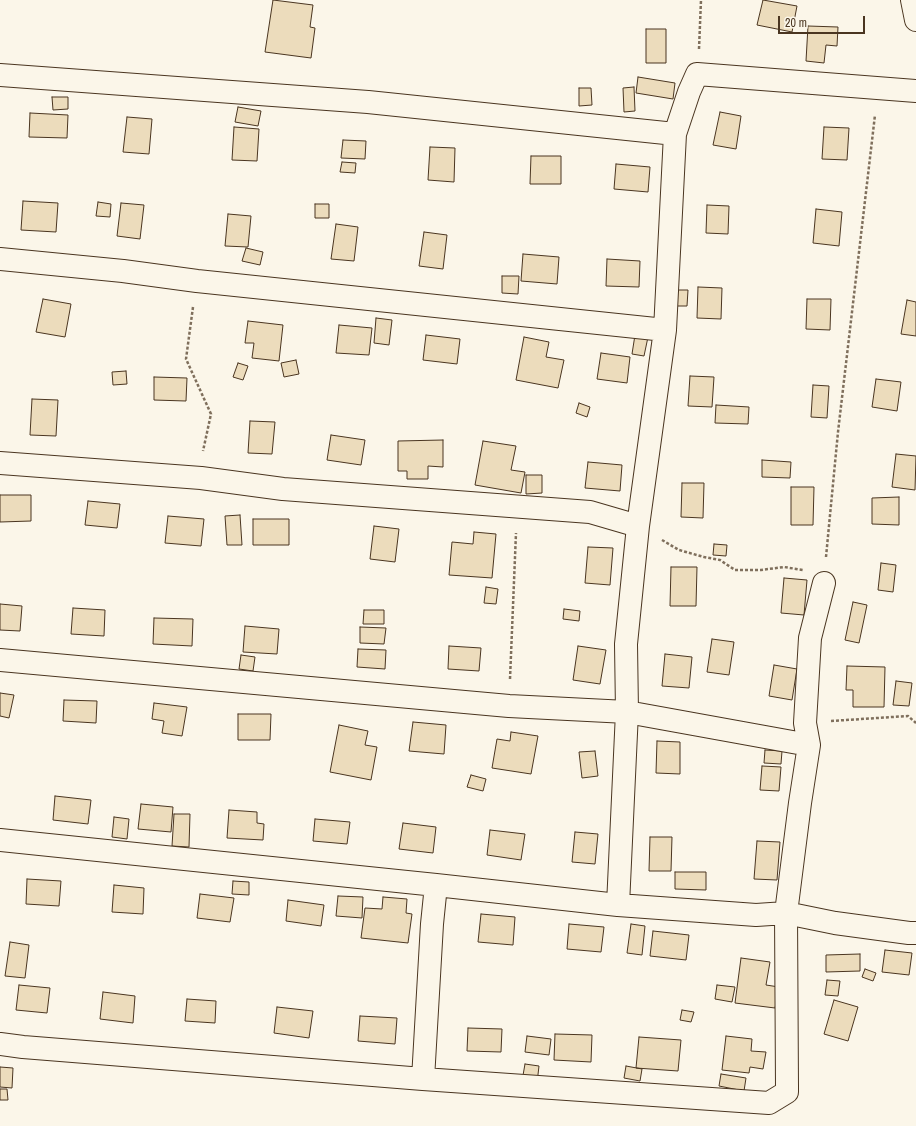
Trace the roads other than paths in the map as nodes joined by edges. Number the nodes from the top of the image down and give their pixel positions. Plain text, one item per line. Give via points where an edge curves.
1 (912, 0) edge
2 (916, 20) edge
3 (0, 75) edge
4 (916, 91) edge
5 (675, 134) junction
6 (0, 259) edge
7 (665, 330) junction
8 (0, 463) edge
9 (638, 526) junction
10 (824, 583) road end
11 (0, 660) edge
12 (627, 712) junction
13 (809, 745) junction
14 (0, 840) edge
15 (436, 885) junction
16 (618, 905) junction
17 (786, 913) junction
18 (916, 933) edge
19 (0, 1044) edge
20 (423, 1079) junction

1 - 2 street
3 - 5 street via 368,102
4 - 5 street via 697,74
5 - 7 street
6 - 7 street
7 - 9 street
8 - 9 street via 201,478 283,489 590,512
9 - 12 street via 626,644
10 - 13 street via 810,638 805,722
11 - 12 street via 509,706
12 - 13 street
12 - 16 street
13 - 17 street
14 - 15 street
15 - 16 street
15 - 20 street
16 - 17 street via 756,915
17 - 18 street via 835,923
17 - 20 street via 787,1092 769,1103
19 - 20 street

